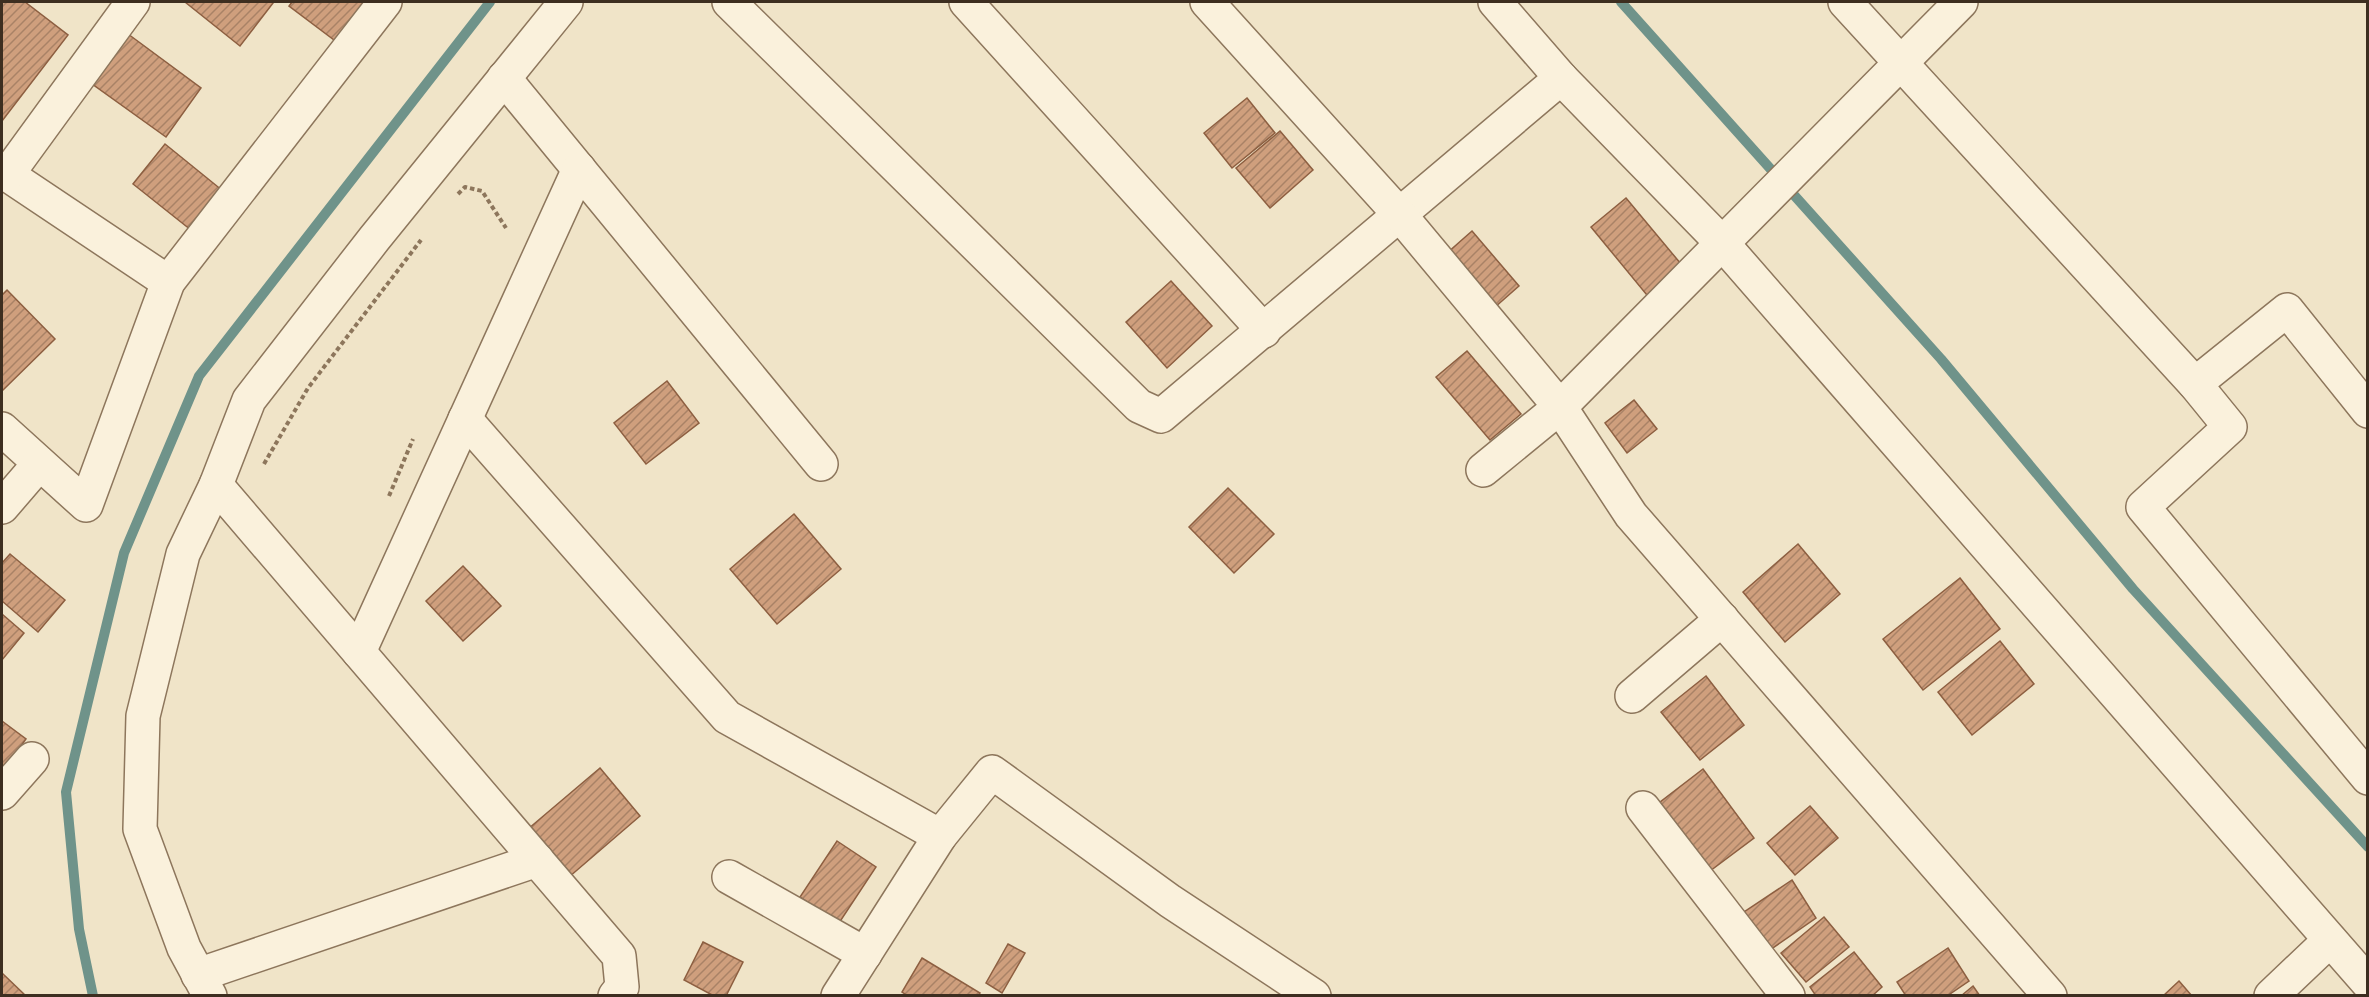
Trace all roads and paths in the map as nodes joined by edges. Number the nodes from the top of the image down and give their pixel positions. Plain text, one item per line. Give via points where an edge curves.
1 (385, 2) edge
2 (566, 2) edge
3 (729, 2) edge
4 (966, 2) edge
5 (1207, 2) edge
6 (1495, 2) edge
7 (1845, 2) edge
8 (1961, 2) edge
9 (123, 5) edge
10 (1900, 64) junction
11 (504, 78) junction
12 (1561, 78) junction
13 (579, 169) junction
14 (4, 173) edge
15 (456, 196) dead end
16 (1400, 215) junction
17 (506, 228) dead end
18 (427, 232) dead end
19 (1723, 244) junction
20 (168, 282) junction
21 (1264, 331) junction
22 (2195, 384) junction
23 (1560, 407) junction
24 (2367, 411) edge
25 (465, 419) junction
26 (2, 429) edge
27 (39, 464) junction
28 (821, 464) dead end
29 (1483, 470) dead end
30 (216, 485) junction
31 (2, 507) edge
32 (240, 513) junction
33 (1722, 619) junction
34 (359, 652) junction
35 (1632, 696) dead end
36 (32, 759) dead end
37 (2367, 778) edge
38 (2, 793) edge
39 (1643, 808) dead end
40 (940, 836) junction
41 (537, 860) junction
42 (729, 876) dead end
43 (2330, 940) junction
44 (865, 954) junction
45 (2367, 983) edge
46 (204, 985) edge
47 (615, 996) edge
48 (838, 996) edge
49 (1314, 996) edge
50 (1788, 996) edge
51 (2050, 996) edge
52 (2271, 996) edge

1 - 20 street
2 - 11 street
3 - 21 street via 1139,406 1161,416
4 - 21 street
5 - 16 street
6 - 12 street
7 - 10 street
8 - 10 street
9 - 14 street
10 - 19 street
10 - 22 street
11 - 13 street
11 - 30 street via 249,400
12 - 16 street
12 - 19 street
13 - 25 street
13 - 28 street
14 - 20 street
15 - 17 path via 465,187 482,191
16 - 21 street
16 - 23 street
18 - 32 path via 308,388 258,473
19 - 23 street
19 - 43 street
20 - 27 street via 86,505
22 - 24 street via 2287,310
22 - 37 street via 2230,427 2143,507
23 - 29 street
23 - 33 street via 1631,515
25 - 34 street
25 - 40 street via 727,717
26 - 27 street
27 - 31 street
30 - 32 street
30 - 46 street via 183,554 142,716 140,829 184,948
32 - 34 street
33 - 35 street
33 - 51 street
34 - 41 street
36 - 38 street
39 - 50 street
40 - 44 street
40 - 49 street via 992,772 1170,901
41 - 46 street
41 - 47 street via 619,956 622,987
42 - 44 street
43 - 45 street
43 - 52 street
44 - 48 street

